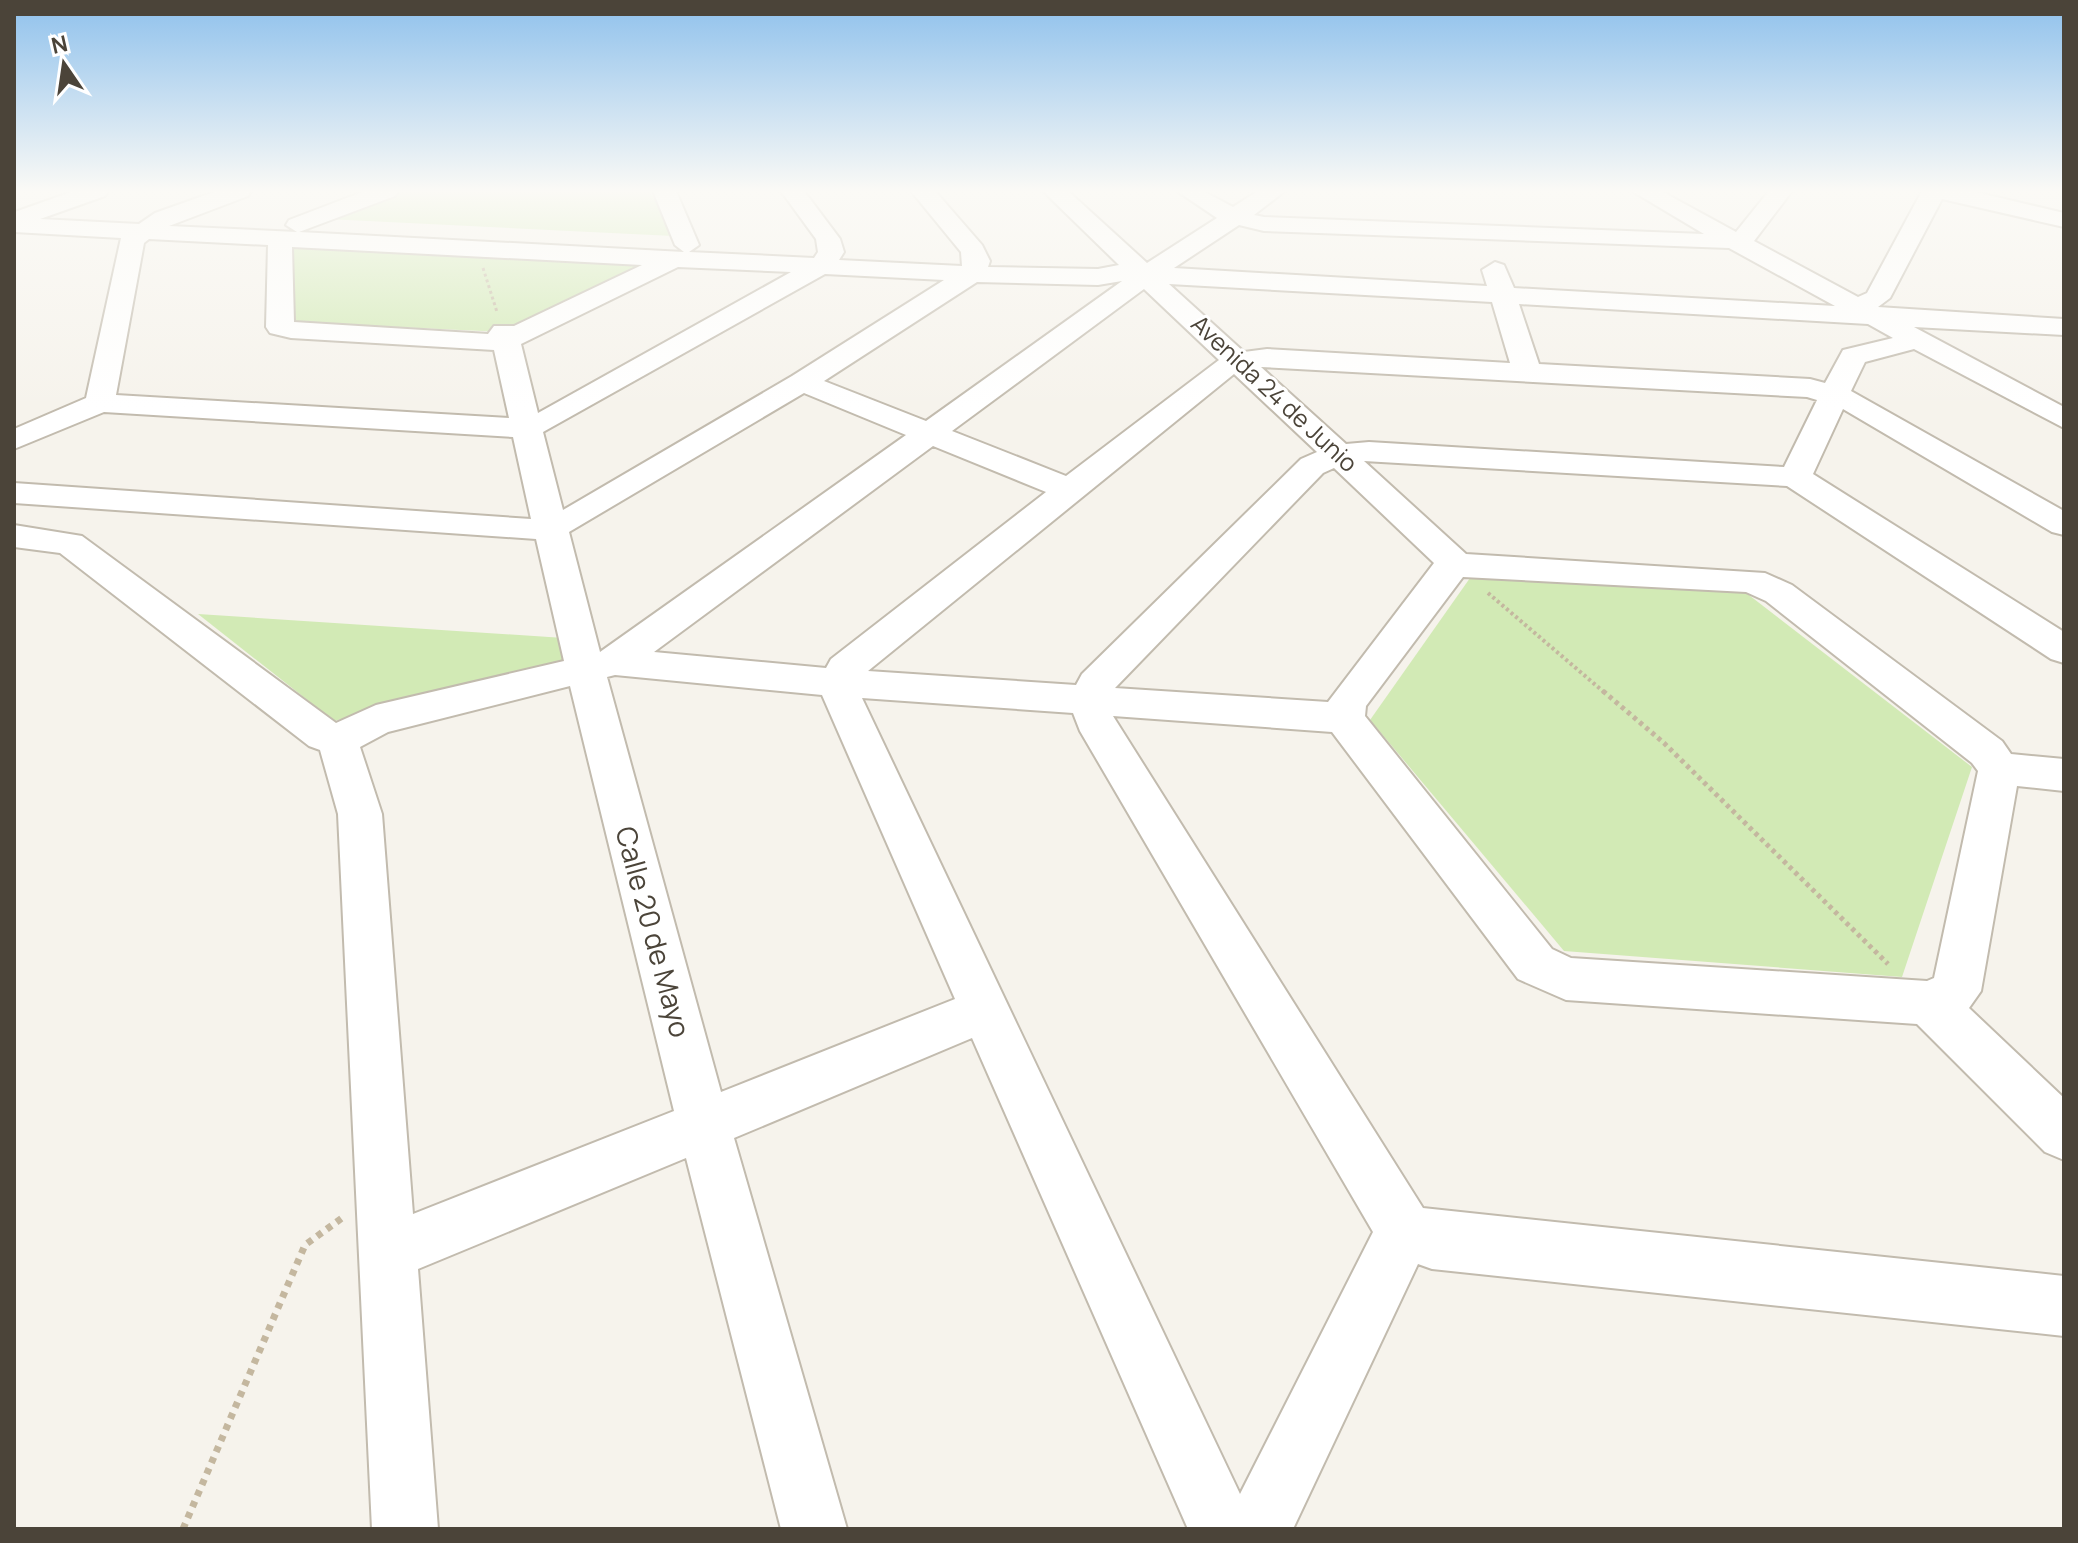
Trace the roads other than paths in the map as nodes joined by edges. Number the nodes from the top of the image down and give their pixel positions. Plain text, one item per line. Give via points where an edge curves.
1 (127, 263) edge
2 (286, 263) edge
3 (657, 263) edge
4 (820, 263) edge
5 (901, 263) edge
6 (975, 263) edge
7 (1122, 263) edge
8 (1152, 263) edge
9 (1492, 263) edge
10 (1775, 263) edge
11 (1896, 263) edge
12 (975, 267) junction
13 (1132, 274) junction
14 (1503, 294) junction
15 (2064, 295) edge
16 (1863, 310) junction
17 (2064, 327) edge
18 (504, 336) junction
19 (1918, 340) junction
20 (1240, 361) junction
21 (1527, 371) junction
22 (802, 382) junction
23 (1832, 393) junction
24 (100, 403) junction
25 (2064, 419) edge
26 (524, 428) junction
27 (927, 432) junction
28 (14, 440) edge
29 (1338, 455) junction
30 (1795, 477) junction
31 (1068, 489) junction
32 (14, 493) edge
33 (2064, 525) edge
34 (549, 527) junction
35 (14, 536) edge
36 (1457, 565) junction
37 (2064, 650) edge
38 (599, 664) junction
39 (838, 683) junction
40 (1090, 699) junction
41 (1344, 718) junction
42 (338, 741) junction
43 (1999, 769) junction
44 (2064, 775) edge
45 (1929, 1003) junction
46 (985, 1010) junction
47 (702, 1123) junction
48 (2064, 1134) edge
49 (1404, 1231) junction
50 (388, 1253) junction
51 (2064, 1306) edge
52 (405, 1529) edge
53 (814, 1529) edge
54 (1222, 1529) edge
55 (1258, 1529) edge

1 - 24 street
2 - 18 street via 280,327
3 - 18 street
4 - 26 street via 542,423
5 - 12 street
6 - 12 street
7 - 13 street, Avenida 24 de Junio
8 - 13 street
9 - 14 street
10 - 16 street
11 - 16 street via 1877,298
12 - 13 street via 1098,277
12 - 22 street
13 - 14 street
13 - 20 street, Avenida 24 de Junio
13 - 27 street
14 - 16 street
14 - 21 street
15 - 17 street via 2058,318
16 - 17 street
16 - 19 street
18 - 26 street, Calle 20 de Mayo
19 - 23 street via 1853,356
19 - 25 street
20 - 21 street
20 - 29 street, Avenida 24 de Junio
20 - 31 street via 1220,370
21 - 23 street
22 - 27 street
22 - 34 street via 565,523
23 - 30 street
23 - 33 street
24 - 26 street
24 - 28 street
26 - 34 street, Calle 20 de Mayo
27 - 31 street
27 - 38 street
29 - 30 street via 1369,451
29 - 36 street, Avenida 24 de Junio
29 - 40 street via 1312,466 1096,684
30 - 37 street
31 - 39 street via 845,669
32 - 34 street via 530,530
34 - 38 street, Calle 20 de Mayo
35 - 42 street via 70,544 323,735
36 - 41 street via 1445,572 1347,703
36 - 43 street via 1752,581 1779,593 1987,752
38 - 39 street
38 - 42 street via 376,720
38 - 47 street, Calle 20 de Mayo
39 - 40 street
39 - 46 street
40 - 41 street
40 - 49 street via 1094,721
41 - 45 street via 1535,964 1566,979
42 - 50 street via 360,814
43 - 44 street
43 - 45 street via 1956,991
45 - 48 street
46 - 47 street
46 - 54 street
47 - 50 street
47 - 53 street, Calle 20 de Mayo
49 - 51 street via 1432,1240
49 - 55 street
50 - 52 street

